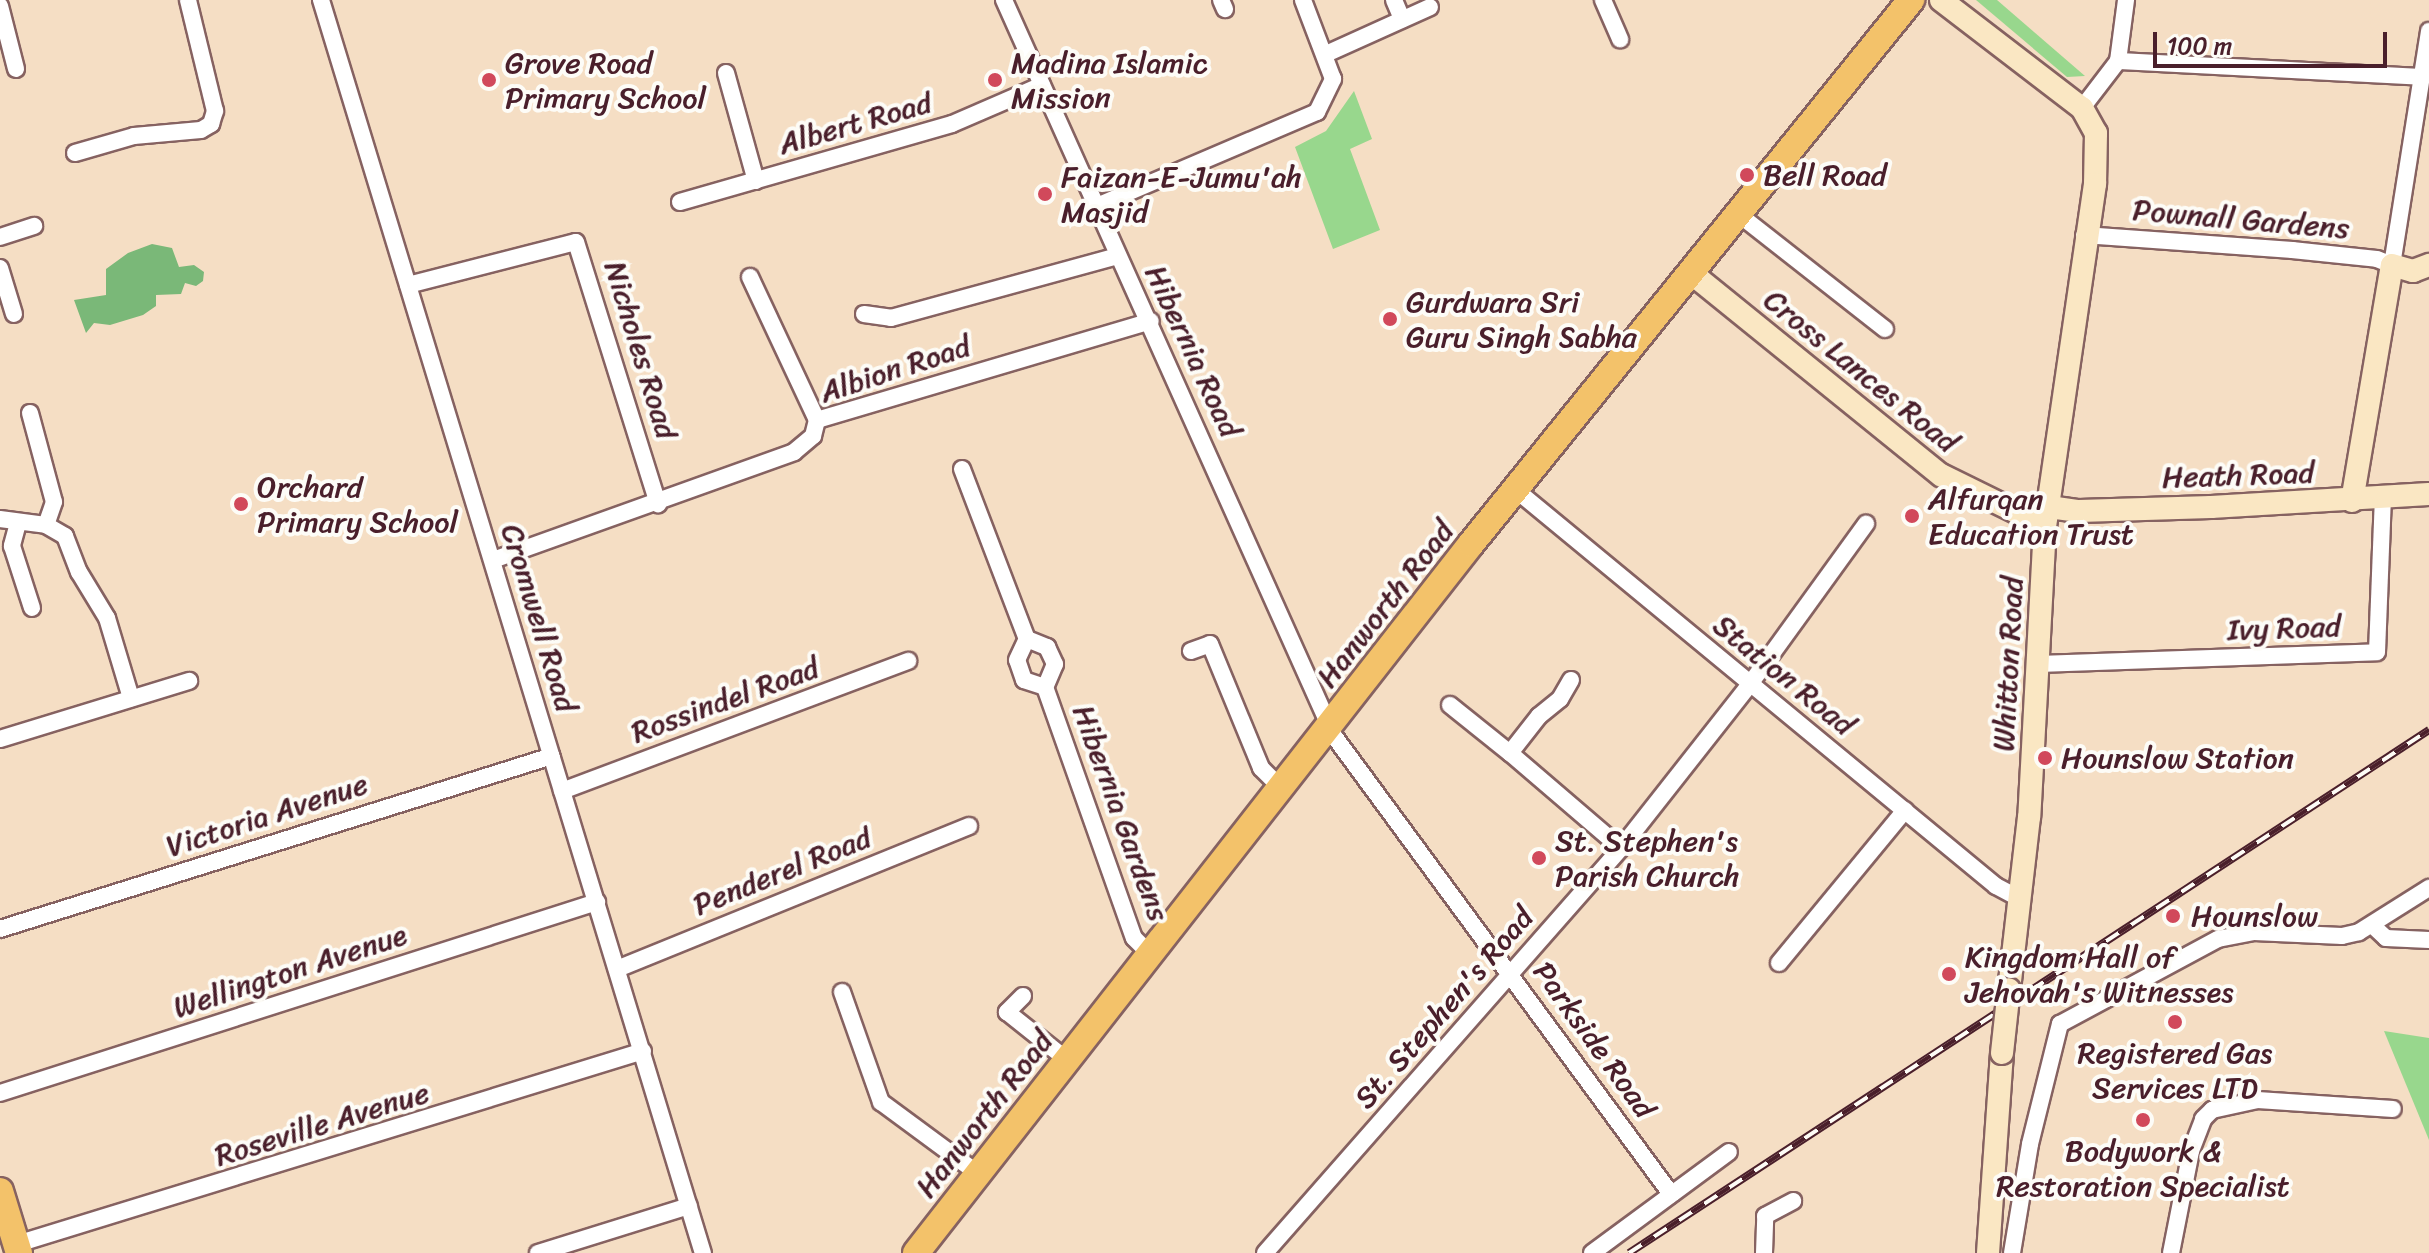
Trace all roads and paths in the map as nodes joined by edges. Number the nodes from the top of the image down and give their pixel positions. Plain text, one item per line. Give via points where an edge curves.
1 (188, 0) edge
2 (321, 0) edge
3 (1004, 0) edge
4 (1303, 0) edge
5 (1394, 0) edge
6 (1603, 0) edge
7 (1911, 0) edge
8 (1941, 0) edge
9 (2126, 0) edge
10 (0, 6) edge
11 (1430, 7) dead end
12 (1402, 19) junction
13 (2429, 31) edge
14 (1620, 39) dead end
15 (1326, 54) junction
16 (2118, 61) junction
17 (16, 69) dead end
18 (726, 73) dead end
19 (2423, 77) junction
20 (1042, 85) junction
21 (2082, 108) junction
22 (75, 153) dead end
23 (756, 181) junction
24 (680, 202) dead end
25 (1099, 205) junction
26 (1737, 213) junction
27 (34, 226) dead end
28 (2084, 235) junction
29 (0, 237) edge
30 (1117, 256) junction
31 (2392, 265) junction
32 (2429, 265) edge
33 (0, 268) edge
34 (1690, 272) junction
35 (750, 277) dead end
36 (408, 285) junction
37 (14, 314) dead end
38 (864, 314) dead end
39 (1151, 321) junction
40 (1885, 329) dead end
41 (30, 413) dead end
42 (817, 420) junction
43 (962, 469) dead end
44 (1516, 490) junction
45 (2429, 494) edge
46 (2383, 499) junction
47 (2352, 501) junction
48 (658, 504) junction
49 (2047, 517) junction
50 (0, 519) edge
51 (18, 523) junction
52 (1866, 524) dead end
53 (46, 525) junction
54 (493, 560) junction
55 (32, 608) dead end
56 (1027, 639) junction
57 (1191, 651) dead end
58 (908, 661) dead end
59 (2039, 664) junction
60 (1571, 680) dead end
61 (189, 681) dead end
62 (1750, 684) junction
63 (1045, 687) junction
64 (131, 698) junction
65 (1450, 705) dead end
66 (1330, 727) junction
67 (0, 739) edge
68 (1510, 753) junction
69 (552, 756) junction
70 (1282, 789) junction
71 (562, 791) junction
72 (1905, 810) junction
73 (969, 826) dead end
74 (1621, 848) junction
75 (2429, 888) edge
76 (2020, 899) junction
77 (597, 902) junction
78 (2372, 925) junction
79 (0, 929) edge
80 (2429, 940) edge
81 (1150, 954) junction
82 (1779, 963) dead end
83 (617, 969) junction
84 (1512, 975) junction
85 (842, 992) dead end
86 (1023, 996) dead end
87 (643, 1051) junction
88 (1066, 1059) junction
89 (0, 1093) edge
90 (2393, 1109) dead end
91 (1729, 1152) dead end
92 (980, 1175) junction
93 (0, 1191) edge
94 (1671, 1194) junction
95 (1793, 1201) dead end
96 (689, 1206) junction
97 (18, 1248) edge
98 (538, 1253) edge
99 (703, 1253) edge
100 (916, 1253) edge
101 (1265, 1253) edge
102 (1592, 1253) edge
103 (1764, 1253) edge
104 (1988, 1253) edge
105 (2012, 1253) edge
106 (2171, 1253) edge

1 - 22 street via 215,111 211,124 201,130 134,136
2 - 36 street, Cromwell Road
3 - 20 street, Hibernia Road
4 - 15 street
5 - 12 street
6 - 14 street
7 - 26 main road, Hanworth Road
8 - 21 main road
9 - 16 street
10 - 17 street
11 - 12 street
12 - 15 street
13 - 19 street
15 - 25 street via 1333,79 1317,112
16 - 19 street
16 - 21 street
18 - 23 street
19 - 31 street
20 - 23 street, Albert Road via 952,124
20 - 25 street, Hibernia Road
21 - 28 main road, Whitton Road via 2096,133 2095,184
23 - 24 street, Albert Road
25 - 30 street, Hibernia Road
26 - 34 main road, Hanworth Road
26 - 40 street
27 - 29 street
28 - 31 street, Pownall Gardens via 2292,250
28 - 49 main road, Whitton Road
30 - 38 street via 891,318
30 - 39 street, Hibernia Road
31 - 32 main road via 2413,271
31 - 47 main road
33 - 37 street
34 - 44 main road, Hanworth Road
34 - 49 main road, Cross Lances Road via 1941,475
35 - 42 street
36 - 48 street, Nicholes Road via 576,242
36 - 54 street, Cromwell Road
39 - 42 street, Albion Road
39 - 66 street, Hibernia Road
41 - 53 street via 54,502
42 - 48 street, Albion Road via 813,436 794,452
43 - 56 street, Hibernia Gardens
44 - 62 street, Station Road
44 - 66 main road, Hanworth Road
45 - 46 main road, Heath Road
46 - 47 main road, Heath Road
46 - 59 street, Ivy Road via 2377,652
47 - 49 main road, Heath Road via 2079,511
48 - 54 street, Albion Road
49 - 59 main road, Whitton Road
50 - 51 street
51 - 53 street
51 - 55 street via 12,546
52 - 62 street, St. Stephen's Road
53 - 64 street via 65,536 107,618
54 - 69 street, Cromwell Road
56 - 63 street, Hibernia Gardens via 1047,647 1055,664
56 - 63 street, Hibernia Gardens via 1017,660 1024,680
57 - 70 street via 1210,644 1261,768
58 - 71 street, Rossindel Road
59 - 76 main road, Whitton Road
60 - 68 street
61 - 64 street
62 - 72 street, Station Road
62 - 74 street, St. Stephen's Road
63 - 81 street, Hibernia Gardens via 1134,938
64 - 67 street
65 - 68 street
66 - 70 main road, Hanworth Road
66 - 84 street, Parkside Road
68 - 74 street
69 - 71 street, Cromwell Road
69 - 79 street, Victoria Avenue
70 - 81 main road, Hanworth Road
71 - 77 street, Cromwell Road
72 - 76 street, Station Road via 1996,886
72 - 82 street
73 - 83 street, Penderel Road
74 - 84 street, St. Stephen's Road
75 - 78 street
76 - 104 main road, Whitton Road, bridge via 2002,1053
77 - 83 street, Cromwell Road
77 - 89 street, Wellington Avenue
78 - 80 street via 2386,938
78 - 105 street via 2342,936 2254,932 2218,939 2060,1024 2030,1144
81 - 88 main road, Hanworth Road
83 - 87 street, Cromwell Road
84 - 94 street, Parkside Road
84 - 101 street, St. Stephen's Road
85 - 92 street via 881,1102
86 - 88 street via 1007,1012
87 - 96 street, Cromwell Road
87 - 97 street, Roseville Avenue
88 - 92 main road, Hanworth Road
90 - 106 street via 2258,1100 2212,1110 2191,1151
91 - 94 street
92 - 100 main road, Hanworth Road
93 - 97 main road
94 - 102 street
95 - 103 street via 1765,1216
96 - 98 street
96 - 99 street, Cromwell Road

